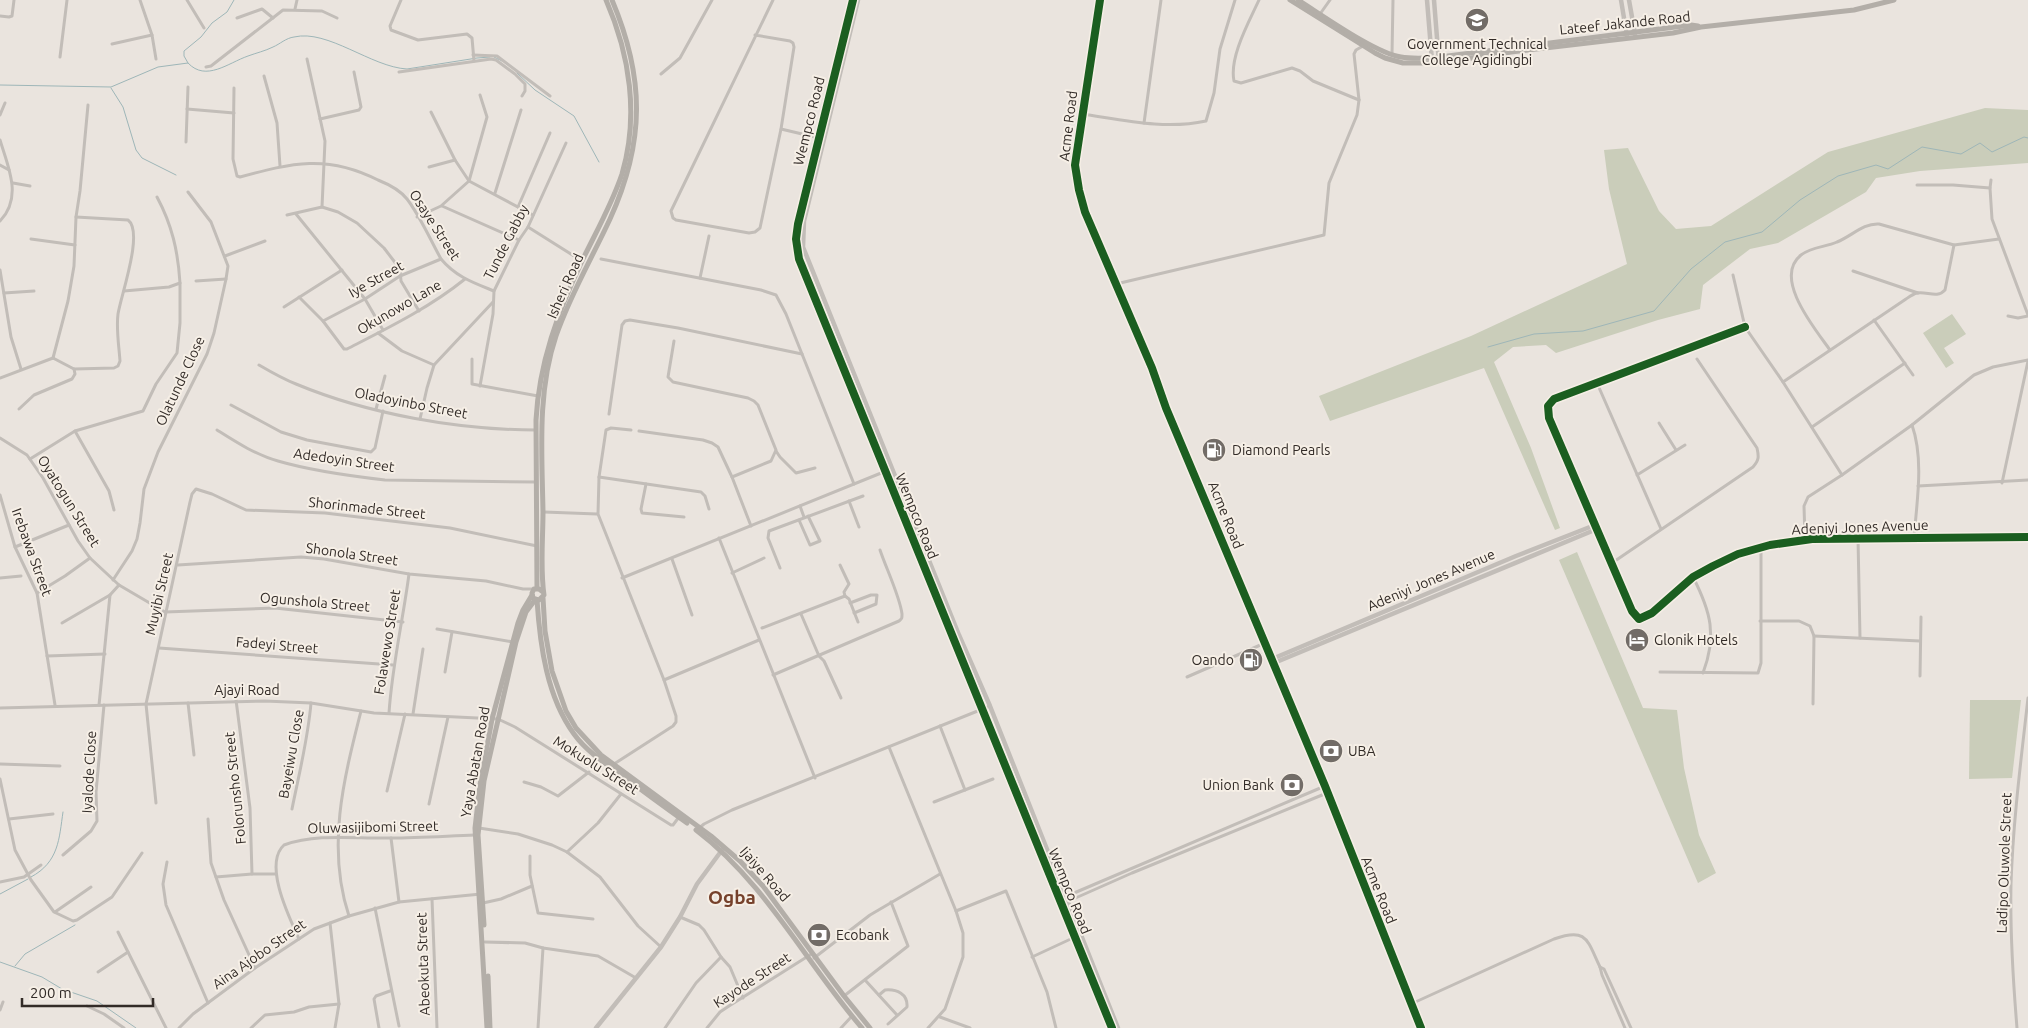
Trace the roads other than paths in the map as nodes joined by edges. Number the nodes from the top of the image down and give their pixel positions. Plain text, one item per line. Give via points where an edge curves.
1 (14, 0) edge
2 (67, 0) edge
3 (140, 0) edge
4 (187, 0) edge
5 (296, 0) edge
6 (402, 0) edge
7 (606, 0) edge
8 (612, 0) edge
9 (712, 0) edge
10 (774, 0) edge
11 (853, 0) edge
12 (858, 0) edge
13 (1100, 0) edge
14 (1161, 0) edge
15 (1235, 0) edge
16 (1259, 0) edge
17 (1290, 0) edge
18 (1298, 0) edge
19 (1330, 0) edge
20 (1393, 0) edge
21 (1428, 0) edge
22 (1434, 0) edge
23 (1621, 0) edge
24 (1629, 0) edge
25 (1894, 0) edge
26 (1630, 6) junction
27 (1622, 8) junction
28 (294, 9) junction
29 (1320, 14) junction
30 (0, 16) edge
31 (237, 18) dead end
32 (273, 18) junction
33 (337, 18) dead end
34 (204, 28) dead end
35 (152, 35) junction
36 (756, 35) junction
37 (1635, 35) junction
38 (1627, 36) junction
39 (112, 44) dead end
40 (1364, 46) junction
41 (1392, 55) junction
42 (60, 57) dead end
43 (473, 58) junction
44 (156, 59) dead end
45 (306, 59) dead end
46 (1432, 60) junction
47 (1439, 60) junction
48 (206, 67) dead end
49 (354, 72) dead end
50 (399, 72) dead end
51 (661, 74) dead end
52 (264, 76) dead end
53 (188, 87) dead end
54 (234, 88) dead end
55 (480, 95) dead end
56 (522, 96) dead end
57 (550, 96) dead end
58 (1359, 100) junction
59 (5, 103) dead end
60 (88, 105) dead end
61 (187, 109) junction
62 (521, 110) dead end
63 (431, 112) dead end
64 (234, 114) junction
65 (1082, 114) junction
66 (0, 115) edge
67 (320, 119) junction
68 (1144, 123) junction
69 (781, 129) junction
70 (550, 133) dead end
71 (819, 138) junction
72 (0, 140) edge
73 (186, 142) dead end
74 (566, 143) dead end
75 (455, 160) junction
76 (324, 162) junction
77 (0, 165) edge
78 (280, 166) junction
79 (429, 167) dead end
80 (10, 170) junction
81 (1991, 180) dead end
82 (469, 181) junction
83 (13, 183) junction
84 (1917, 184) dead end
85 (30, 186) dead end
86 (806, 187) junction
87 (812, 188) junction
88 (1990, 188) junction
89 (188, 192) dead end
90 (495, 193) junction
91 (157, 197) dead end
92 (441, 206) junction
93 (322, 207) junction
94 (518, 207) junction
95 (296, 214) junction
96 (287, 215) dead end
97 (533, 215) junction
98 (76, 217) junction
99 (417, 217) junction
100 (0, 221) edge
101 (528, 227) junction
102 (708, 236) dead end
103 (31, 239) dead end
104 (1999, 239) junction
105 (265, 240) dead end
106 (519, 240) junction
107 (75, 245) junction
108 (1954, 245) junction
109 (225, 256) junction
110 (441, 259) junction
111 (601, 259) dead end
112 (582, 261) junction
113 (0, 270) edge
114 (342, 270) junction
115 (1853, 271) dead end
116 (1733, 275) dead end
117 (400, 276) junction
118 (700, 278) junction
119 (226, 279) junction
120 (465, 279) junction
121 (196, 281) dead end
122 (180, 283) junction
123 (1115, 284) junction
124 (34, 291) dead end
125 (124, 291) junction
126 (494, 291) junction
127 (4, 293) junction
128 (1918, 293) junction
129 (299, 297) junction
130 (365, 299) junction
131 (493, 302) junction
132 (284, 306) dead end
133 (418, 311) junction
134 (2028, 315) edge
135 (2008, 316) dead end
136 (1874, 320) junction
137 (323, 321) junction
138 (1745, 327) junction
139 (383, 330) junction
140 (378, 333) junction
141 (554, 334) junction
142 (674, 341) dead end
143 (1830, 350) junction
144 (802, 354) junction
145 (53, 358) junction
146 (472, 359) dead end
147 (1697, 359) dead end
148 (2028, 360) edge
149 (1904, 364) junction
150 (259, 365) dead end
151 (434, 366) junction
152 (21, 368) junction
153 (74, 369) junction
154 (1913, 375) dead end
155 (386, 376) dead end
156 (0, 378) edge
157 (1783, 382) junction
158 (1597, 383) junction
159 (480, 386) junction
160 (538, 396) junction
161 (231, 405) dead end
162 (19, 409) dead end
163 (376, 409) junction
164 (383, 411) junction
165 (609, 414) dead end
166 (420, 419) junction
167 (1659, 423) dead end
168 (1912, 425) junction
169 (1812, 427) junction
170 (217, 430) dead end
171 (536, 430) junction
172 (631, 430) dead end
173 (74, 431) junction
174 (639, 432) dead end
175 (0, 438) edge
176 (4, 441) junction
177 (1685, 445) dead end
178 (0, 446) edge
179 (776, 450) junction
180 (1676, 450) junction
181 (30, 459) junction
182 (815, 468) dead end
183 (891, 469) junction
184 (885, 472) junction
185 (1637, 475) junction
186 (1842, 475) junction
187 (599, 477) junction
188 (732, 477) junction
189 (2028, 480) edge
190 (537, 482) junction
191 (2002, 483) junction
192 (646, 484) junction
193 (854, 484) junction
194 (1918, 486) junction
195 (196, 489) joint
196 (0, 495) edge
197 (863, 496) dead end
198 (849, 501) junction
199 (800, 506) junction
200 (709, 509) dead end
201 (114, 510) dead end
202 (543, 512) junction
203 (598, 514) junction
204 (806, 516) junction
205 (684, 517) dead end
206 (799, 520) junction
207 (69, 524) junction
208 (751, 526) junction
209 (859, 527) dead end
210 (1596, 527) junction
211 (1661, 529) junction
212 (1914, 537) junction
213 (2028, 537) edge
214 (719, 538) junction
215 (1858, 538) junction
216 (1805, 540) junction
217 (538, 546) junction
218 (15, 547) junction
219 (1761, 548) junction
220 (880, 550) dead end
221 (90, 558) junction
222 (764, 558) dead end
223 (672, 559) junction
224 (1612, 564) junction
225 (178, 565) junction
226 (840, 565) dead end
227 (780, 568) dead end
228 (732, 573) junction
229 (409, 574) junction
230 (21, 576) dead end
231 (1693, 577) junction
232 (0, 578) edge
233 (622, 578) junction
234 (113, 580) junction
235 (119, 585) junction
236 (36, 593) junction
237 (536, 594) junction
238 (110, 595) junction
239 (845, 596) junction
240 (850, 603) junction
241 (165, 612) junction
242 (801, 614) junction
243 (854, 614) junction
244 (692, 615) dead end
245 (1921, 617) dead end
246 (1760, 621) junction
247 (403, 622) junction
248 (858, 622) dead end
249 (62, 623) dead end
250 (762, 628) dead end
251 (437, 629) dead end
252 (452, 632) junction
253 (1814, 636) junction
254 (1860, 638) junction
255 (759, 640) junction
256 (1920, 641) junction
257 (514, 642) junction
258 (1265, 643) junction
259 (159, 648) junction
260 (423, 650) dead end
261 (105, 654) junction
262 (47, 656) junction
263 (819, 656) junction
264 (1273, 661) junction
265 (393, 665) junction
266 (445, 672) dead end
267 (1660, 672) dead end
268 (1703, 673) junction
269 (772, 675) junction
270 (1920, 676) dead end
271 (1187, 677) dead end
272 (664, 680) junction
273 (841, 698) dead end
274 (2028, 698) edge
275 (236, 700) junction
276 (188, 703) junction
277 (311, 703) junction
278 (146, 704) junction
279 (1813, 704) dead end
280 (55, 705) junction
281 (99, 705) junction
282 (104, 705) junction
283 (990, 706) junction
284 (0, 708) edge
285 (983, 709) junction
286 (361, 711) junction
287 (388, 713) junction
288 (405, 714) junction
289 (413, 714) junction
290 (448, 717) junction
291 (495, 719) junction
292 (940, 726) junction
293 (889, 747) junction
294 (194, 755) dead end
295 (0, 764) edge
296 (60, 766) dead end
297 (612, 766) junction
298 (589, 772) junction
299 (815, 778) junction
300 (0, 779) edge
301 (993, 780) dead end
302 (524, 782) dead end
303 (1325, 786) junction
304 (965, 790) junction
305 (387, 791) dead end
306 (1327, 793) junction
307 (622, 794) junction
308 (934, 802) dead end
309 (156, 803) dead end
310 (429, 804) dead end
311 (292, 809) dead end
312 (1272, 809) junction
313 (53, 814) dead end
314 (1274, 815) junction
315 (679, 817) junction
316 (9, 819) junction
317 (208, 819) dead end
318 (477, 828) junction
319 (698, 829) junction
320 (476, 835) junction
321 (338, 838) junction
322 (391, 838) junction
323 (724, 849) junction
324 (567, 852) junction
325 (142, 853) dead end
326 (63, 856) dead end
327 (530, 856) dead end
328 (167, 862) dead end
329 (41, 865) dead end
330 (252, 874) junction
331 (276, 874) junction
332 (940, 874) junction
333 (30, 877) junction
334 (216, 877) junction
335 (0, 882) edge
336 (532, 886) junction
337 (91, 887) dead end
338 (480, 894) junction
339 (1062, 898) junction
340 (432, 899) junction
341 (399, 902) junction
342 (891, 902) junction
343 (482, 903) junction
344 (1065, 903) junction
345 (375, 908) junction
346 (956, 911) junction
347 (54, 912) junction
348 (348, 916) junction
349 (680, 917) junction
350 (593, 919) dead end
351 (330, 923) junction
352 (118, 932) dead end
353 (1076, 937) junction
354 (299, 939) junction
355 (485, 942) junction
356 (661, 947) junction
357 (543, 948) junction
358 (128, 952) junction
359 (721, 957) junction
360 (812, 957) junction
361 (1032, 957) junction
362 (1600, 966) junction
363 (255, 968) junction
364 (98, 972) dead end
365 (636, 978) junction
366 (865, 980) junction
367 (1612, 988) junction
368 (390, 991) junction
369 (1608, 991) junction
370 (879, 995) junction
371 (844, 996) junction
372 (743, 998) junction
373 (3, 1002) dead end
374 (208, 1003) junction
375 (339, 1004) junction
376 (1411, 1004) junction
377 (88, 1006) dead end
378 (0, 1010) edge
379 (897, 1015) junction
380 (852, 1016) junction
381 (940, 1017) junction
382 (888, 1024) dead end
383 (399, 1026) dead end
384 (124, 1028) edge
385 (166, 1028) edge
386 (179, 1028) edge
387 (251, 1028) edge
388 (335, 1028) edge
389 (379, 1028) edge
390 (437, 1028) edge
391 (489, 1028) edge
392 (538, 1028) edge
393 (596, 1028) edge
394 (665, 1028) edge
395 (707, 1028) edge
396 (841, 1028) edge
397 (862, 1028) edge
398 (870, 1028) edge
399 (928, 1028) edge
400 (970, 1028) edge
401 (1056, 1028) edge
402 (1112, 1028) edge
403 (1118, 1028) edge
404 (1421, 1028) edge
405 (1625, 1028) edge
406 (1631, 1028) edge
407 (2016, 1028) edge

1 - 30 street via 12,16
2 - 42 street
3 - 35 street
4 - 34 street
5 - 28 street
6 - 43 street via 391,30 418,40 467,34 472,38
7 - 112 main road, Isheri Road via 628,69 631,121 619,183
8 - 141 main road, Isheri Road via 630,53 636,83 633,148 628,176
9 - 51 street via 680,58
10 - 36 street
11 - 71 street, Wempco Road
12 - 87 street, Wempco Road
13 - 65 street, Acme Road
14 - 68 street
15 - 68 street via 1220,49 1214,93 1206,121 1179,125
16 - 58 street via 1242,38 1234,81 1241,83 1292,68 1313,81
17 - 40 main road, Lateef Jakande Road
18 - 29 main road, Lateef Jakande Road
19 - 29 street
20 - 41 street
21 - 46 street
22 - 47 street
23 - 27 street
24 - 26 street
25 - 37 main road, Lateef Jakande Road via 1854,10
26 - 27 street
26 - 37 street
27 - 38 street
28 - 32 street via 284,10
28 - 33 street via 322,11
29 - 41 main road, Lateef Jakande Road
31 - 32 street via 262,9
32 - 48 street
35 - 39 street
35 - 44 street
36 - 69 street via 793,43
36 - 69 street via 671,211 673,218 756,232 760,228
37 - 38 main road, Lateef Jakande Road
38 - 47 main road, Lateef Jakande Road
40 - 46 main road, Lateef Jakande Road via 1398,62
40 - 58 street via 1354,54
41 - 46 main road, Lateef Jakande Road
43 - 50 street via 429,69
43 - 56 street via 496,60 515,74 525,84
43 - 57 street via 497,56
45 - 67 street
46 - 47 main road, Lateef Jakande Road
49 - 67 street via 361,107
52 - 78 street via 277,123
53 - 61 street
54 - 64 street
55 - 82 street via 487,117
58 - 123 street via 1357,114 1329,183 1324,235
59 - 66 street
60 - 98 street
61 - 64 street
61 - 73 street
62 - 90 street
63 - 75 street
64 - 78 street, Osaye Street via 233,159 236,173 240,177
65 - 68 street
65 - 123 street, Acme Road via 1075,164 1079,190
67 - 76 street via 325,141
69 - 71 street
70 - 94 street
71 - 86 street, Wempco Road
72 - 80 street
74 - 97 street, Tunde Gabby
75 - 79 street
75 - 82 street
76 - 78 street, Osaye Street
76 - 93 street
76 - 99 street, Osaye Street via 358,170 387,184 407,198
77 - 80 street
80 - 83 street
81 - 88 street
82 - 90 street
82 - 92 street
83 - 85 street
83 - 100 street via 9,209
84 - 88 street
86 - 87 street
86 - 184 street, Wempco Road via 796,239 799,259
87 - 183 street, Wempco Road via 802,247
88 - 104 street via 1992,220
89 - 109 street, Olatunde Close via 211,222
90 - 94 street
91 - 122 street via 175,240
92 - 99 street
92 - 106 street
93 - 95 street
93 - 117 street via 357,223 384,248 400,269
94 - 97 street
95 - 96 street
95 - 114 street
97 - 101 street, Tunde Gabby
98 - 107 street
98 - 125 street via 131,222 134,243
99 - 110 street, Osaye Street
101 - 106 street, Tunde Gabby
101 - 112 street
102 - 118 street
103 - 107 street
104 - 108 street
104 - 134 street
105 - 109 street
106 - 126 street, Tunde Gabby
107 - 145 street via 68,301
108 - 128 street via 1945,290 1938,295
108 - 143 street via 1871,224 1801,255 1793,269 1794,293
109 - 119 street, Olatunde Close via 228,266
110 - 117 street, Iye Street
110 - 120 street, Osaye Street via 455,274
111 - 118 street
112 - 141 main road, Isheri Road
113 - 127 street
114 - 129 street
114 - 130 street
115 - 128 street
116 - 138 street
117 - 130 street, Iye Street
117 - 133 street
118 - 144 street via 776,294
119 - 121 street
119 - 234 street, Olatunde Close via 207,354 158,452 144,488 137,539
120 - 126 street, Osaye Street
120 - 133 street, Okunowo Lane
122 - 125 street via 170,287
122 - 173 street via 177,353 143,411
123 - 258 street, Acme Road
124 - 127 street
125 - 153 street via 118,315 118,366
126 - 131 street, Tunde Gabby
127 - 152 street via 11,337
128 - 136 street
129 - 132 street
129 - 137 street
130 - 137 street, Iye Street
130 - 139 street
131 - 151 street
131 - 159 street, Tunde Gabby
133 - 139 street, Okunowo Lane
134 - 135 street
136 - 143 street
136 - 149 street
137 - 140 street, Okunowo Lane via 347,349
138 - 157 street
138 - 158 street
139 - 140 street, Okunowo Lane
140 - 151 street via 402,352
141 - 160 main road, Isheri Road
141 - 202 main road, Isheri Road via 543,405
142 - 179 street via 670,380 754,401
143 - 157 street
144 - 165 street via 678,328 625,321
144 - 193 street
145 - 152 street
145 - 153 street
146 - 159 street via 471,382
147 - 211 street via 1757,448 1759,457 1753,467
148 - 168 street via 1993,367 1974,376
148 - 191 street
149 - 154 street
149 - 169 street
150 - 163 street, Oladoyinbo Street via 311,390 360,407
151 - 166 street
152 - 156 street
153 - 162 street via 72,379 34,395
155 - 163 street
157 - 169 street
158 - 185 street
158 - 210 street via 1554,399 1547,412
159 - 160 street
160 - 171 main road, Isheri Road
161 - 164 street via 280,432 371,452 375,448
163 - 164 street, Oladoyinbo Street
164 - 166 street, Oladoyinbo Street
166 - 171 street, Oladoyinbo Street
167 - 180 street
168 - 186 street
168 - 194 street via 1916,439
169 - 186 street
170 - 190 street, Adedoyin Street via 250,450 278,461 366,478
171 - 190 main road, Isheri Road
172 - 187 street via 606,430
173 - 181 street
173 - 201 street via 109,491
174 - 188 street via 712,442 718,447
175 - 176 street, Oyatogun Street
176 - 178 street
176 - 181 street, Oyatogun Street
177 - 180 street
179 - 182 street via 796,473
179 - 188 street via 771,461
180 - 185 street
181 - 207 street, Oyatogun Street
183 - 184 street
183 - 283 street, Wempco Road
184 - 193 street
184 - 285 street, Wempco Road
185 - 211 street
186 - 216 street via 1805,501
187 - 192 street
187 - 203 street
188 - 208 street
189 - 191 street
190 - 217 main road, Isheri Road
191 - 194 street
192 - 200 street via 701,492
192 - 205 street via 642,513
193 - 199 street
194 - 212 street
195 - 217 street, Shorinmade Street via 246,510 325,513 450,528
195 - 225 street, Muyibi Street via 190,502
196 - 218 street, Irebawa Street
197 - 198 street
198 - 204 street
198 - 209 street
199 - 204 street
199 - 208 street
202 - 203 street
202 - 237 main road, Isheri Road
203 - 233 street
204 - 206 street
204 - 206 street via 820,541 810,545
206 - 227 street via 768,534
207 - 218 street
207 - 221 street, Oyatogun Street
208 - 214 street
210 - 224 street, Adeniyi Jones Avenue
210 - 264 street, Adeniyi Jones Avenue via 1516,556
211 - 224 street
212 - 213 street, Adeniyi Jones Avenue
212 - 215 street, Adeniyi Jones Avenue
214 - 223 street
214 - 228 street
215 - 216 street, Adeniyi Jones Avenue
215 - 254 street
216 - 219 street, Adeniyi Jones Avenue
217 - 237 main road, Isheri Road
218 - 236 street, Irebawa Street
219 - 231 street, Adeniyi Jones Avenue via 1738,554
219 - 246 street
220 - 263 street via 902,618
221 - 234 street, Oyatogun Street
221 - 236 street
222 - 228 street
223 - 233 street
223 - 244 street
224 - 231 street, Adeniyi Jones Avenue via 1632,611 1639,619 1652,613
225 - 229 street, Shonola Street via 300,557
225 - 241 street, Muyibi Street
226 - 239 street via 849,584
228 - 255 street
229 - 237 street, Shonola Street via 486,581
229 - 247 street, Folawewo Street
230 - 232 street
231 - 268 street via 1704,600 1711,629 1710,650
233 - 272 street
234 - 235 street, Oyatogun Street
235 - 238 street
235 - 241 street, Oyatogun Street
236 - 262 street, Irebawa Street
237 - 257 main road, Yaya Abatan Road
237 - 297 main road, Isheri Road via 543,653 559,709 584,746
238 - 249 street
238 - 261 street
239 - 240 street
239 - 242 street
240 - 243 street
240 - 243 street via 877,595 876,604
241 - 247 street, Ogunshola Street via 275,608
241 - 259 street, Muyibi Street
242 - 250 street
242 - 263 street
243 - 248 street
245 - 256 street
246 - 253 street via 1805,622
246 - 268 street via 1761,663 1758,673
247 - 265 street, Folawewo Street
251 - 252 street
252 - 257 street
252 - 266 street
253 - 254 street
253 - 279 street
254 - 256 street
255 - 269 street
255 - 272 street
256 - 270 street
257 - 291 main road, Yaya Abatan Road via 509,678
258 - 264 street, Acme Road
258 - 271 street
259 - 265 street, Fadeyi Street
259 - 278 street, Muyibi Street
260 - 289 street
261 - 262 street
261 - 281 street
262 - 280 street, Irebawa Street
263 - 269 street
263 - 273 street
264 - 303 street, Acme Road
265 - 287 street, Folawewo Street
267 - 268 street
269 - 299 street
272 - 297 street via 676,722
274 - 407 street, Ladipo Oluwole Street via 2011,885
275 - 276 street, Ajayi Road
275 - 277 street, Ajayi Road
275 - 330 street, Folorunsho Street via 250,808
276 - 278 street, Ajayi Road
276 - 294 street
277 - 286 street, Ajayi Road
277 - 311 street, Bayeiwu Close
278 - 282 street, Ajayi Road
278 - 309 street, Muyibi Street
280 - 281 street, Ajayi Road
280 - 284 street, Ajayi Road
281 - 282 street, Ajayi Road
282 - 326 street, Iyalode Close via 96,792 97,821 91,832
283 - 285 street
283 - 339 street, Wempco Road
285 - 292 street
285 - 339 street, Wempco Road
286 - 287 street, Ajayi Road
286 - 321 street via 341,799
287 - 288 street, Ajayi Road
288 - 289 street, Ajayi Road
288 - 305 street
289 - 290 street, Ajayi Road
290 - 291 street, Ajayi Road
290 - 310 street
291 - 298 street, Mokuolu Street via 515,727
291 - 318 main road, Yaya Abatan Road
292 - 293 street
292 - 304 street
293 - 299 street
293 - 332 street
295 - 296 street
297 - 315 main road, Ijaiye Road
297 - 319 main road, Ijaiye Road
298 - 302 street via 558,796
298 - 307 street, Mokuolu Street
299 - 319 street via 732,810
300 - 316 street
301 - 304 street
303 - 306 street, Acme Road
303 - 312 street
304 - 308 street
306 - 314 street
306 - 376 street, Acme Road
307 - 315 street, Mokuolu Street via 671,825
307 - 324 street via 598,823
312 - 314 street
312 - 339 street
313 - 316 street
314 - 344 street
315 - 319 main road, Ijaiye Road
316 - 333 street via 15,850
317 - 334 street via 209,853
318 - 320 main road, Yaya Abatan Road
318 - 324 street via 518,834
319 - 323 main road, Ijaiye Road
320 - 322 street, Oluwasijibomi Street
320 - 338 main road, Yaya Abatan Road
321 - 322 street, Oluwasijibomi Street
321 - 331 street, Oluwasijibomi Street via 284,845 279,852
321 - 348 street via 340,880
322 - 341 street
323 - 349 street via 697,884
323 - 360 main road, Ijaiye Road via 763,886
324 - 356 street via 600,877 638,926
325 - 347 street via 112,896 77,920
327 - 336 street
328 - 374 street via 166,905
329 - 333 street
330 - 331 street
330 - 334 street
331 - 354 street, Oluwasijibomi Street via 283,903
332 - 342 street, Kayode Street
332 - 346 street
333 - 335 street
333 - 347 street
334 - 363 street
336 - 343 street
336 - 350 street via 538,913
337 - 347 street
338 - 340 street, Aina Ajobo Street
338 - 343 main road, Yaya Abatan Road
338 - 391 main road, Yaya Abatan Road
339 - 344 street, Wempco Road
340 - 341 street, Aina Ajobo Street
340 - 390 street, Abeokuta Street
341 - 345 street, Aina Ajobo Street
342 - 360 street, Kayode Street
342 - 366 street via 908,946
343 - 355 main road, Yaya Abatan Road
344 - 353 street, Wempco Road
344 - 403 street, Wempco Road
345 - 348 street, Aina Ajobo Street
345 - 368 street
346 - 361 street via 1006,890
346 - 381 street via 963,933 963,957 946,1009
348 - 351 street, Aina Ajobo Street
349 - 356 street
349 - 359 street via 699,925
351 - 354 street, Aina Ajobo Street
351 - 375 street
352 - 358 street
353 - 361 street
353 - 402 street, Wempco Road
354 - 363 street, Aina Ajobo Street
355 - 357 street via 525,943
355 - 391 main road, Yaya Abatan Road
356 - 365 street
357 - 365 street via 598,956
357 - 392 street
358 - 364 street
358 - 385 street
359 - 372 street via 734,975
359 - 394 street via 696,984
360 - 371 main road, Ijaiye Road
360 - 372 street, Kayode Street
360 - 380 main road, Ijaiye Road
361 - 401 street via 1047,992
362 - 367 street
362 - 369 street
362 - 376 street via 1585,938 1575,933 1565,935
363 - 374 street, Aina Ajobo Street
365 - 393 street
366 - 370 street
366 - 371 street
367 - 369 street
367 - 406 street
368 - 383 street
368 - 389 street via 374,999
369 - 405 street
370 - 379 street
370 - 379 street via 885,990 902,993 907,1007
371 - 398 main road, Ijaiye Road
372 - 395 street, Kayode Street via 720,1012
373 - 378 street
374 - 386 street, Aina Ajobo Street
375 - 387 street via 265,1015
375 - 388 street
376 - 404 street, Acme Road
377 - 384 street
379 - 382 street
380 - 396 street
380 - 397 main road, Ijaiye Road
381 - 399 street
381 - 400 street

